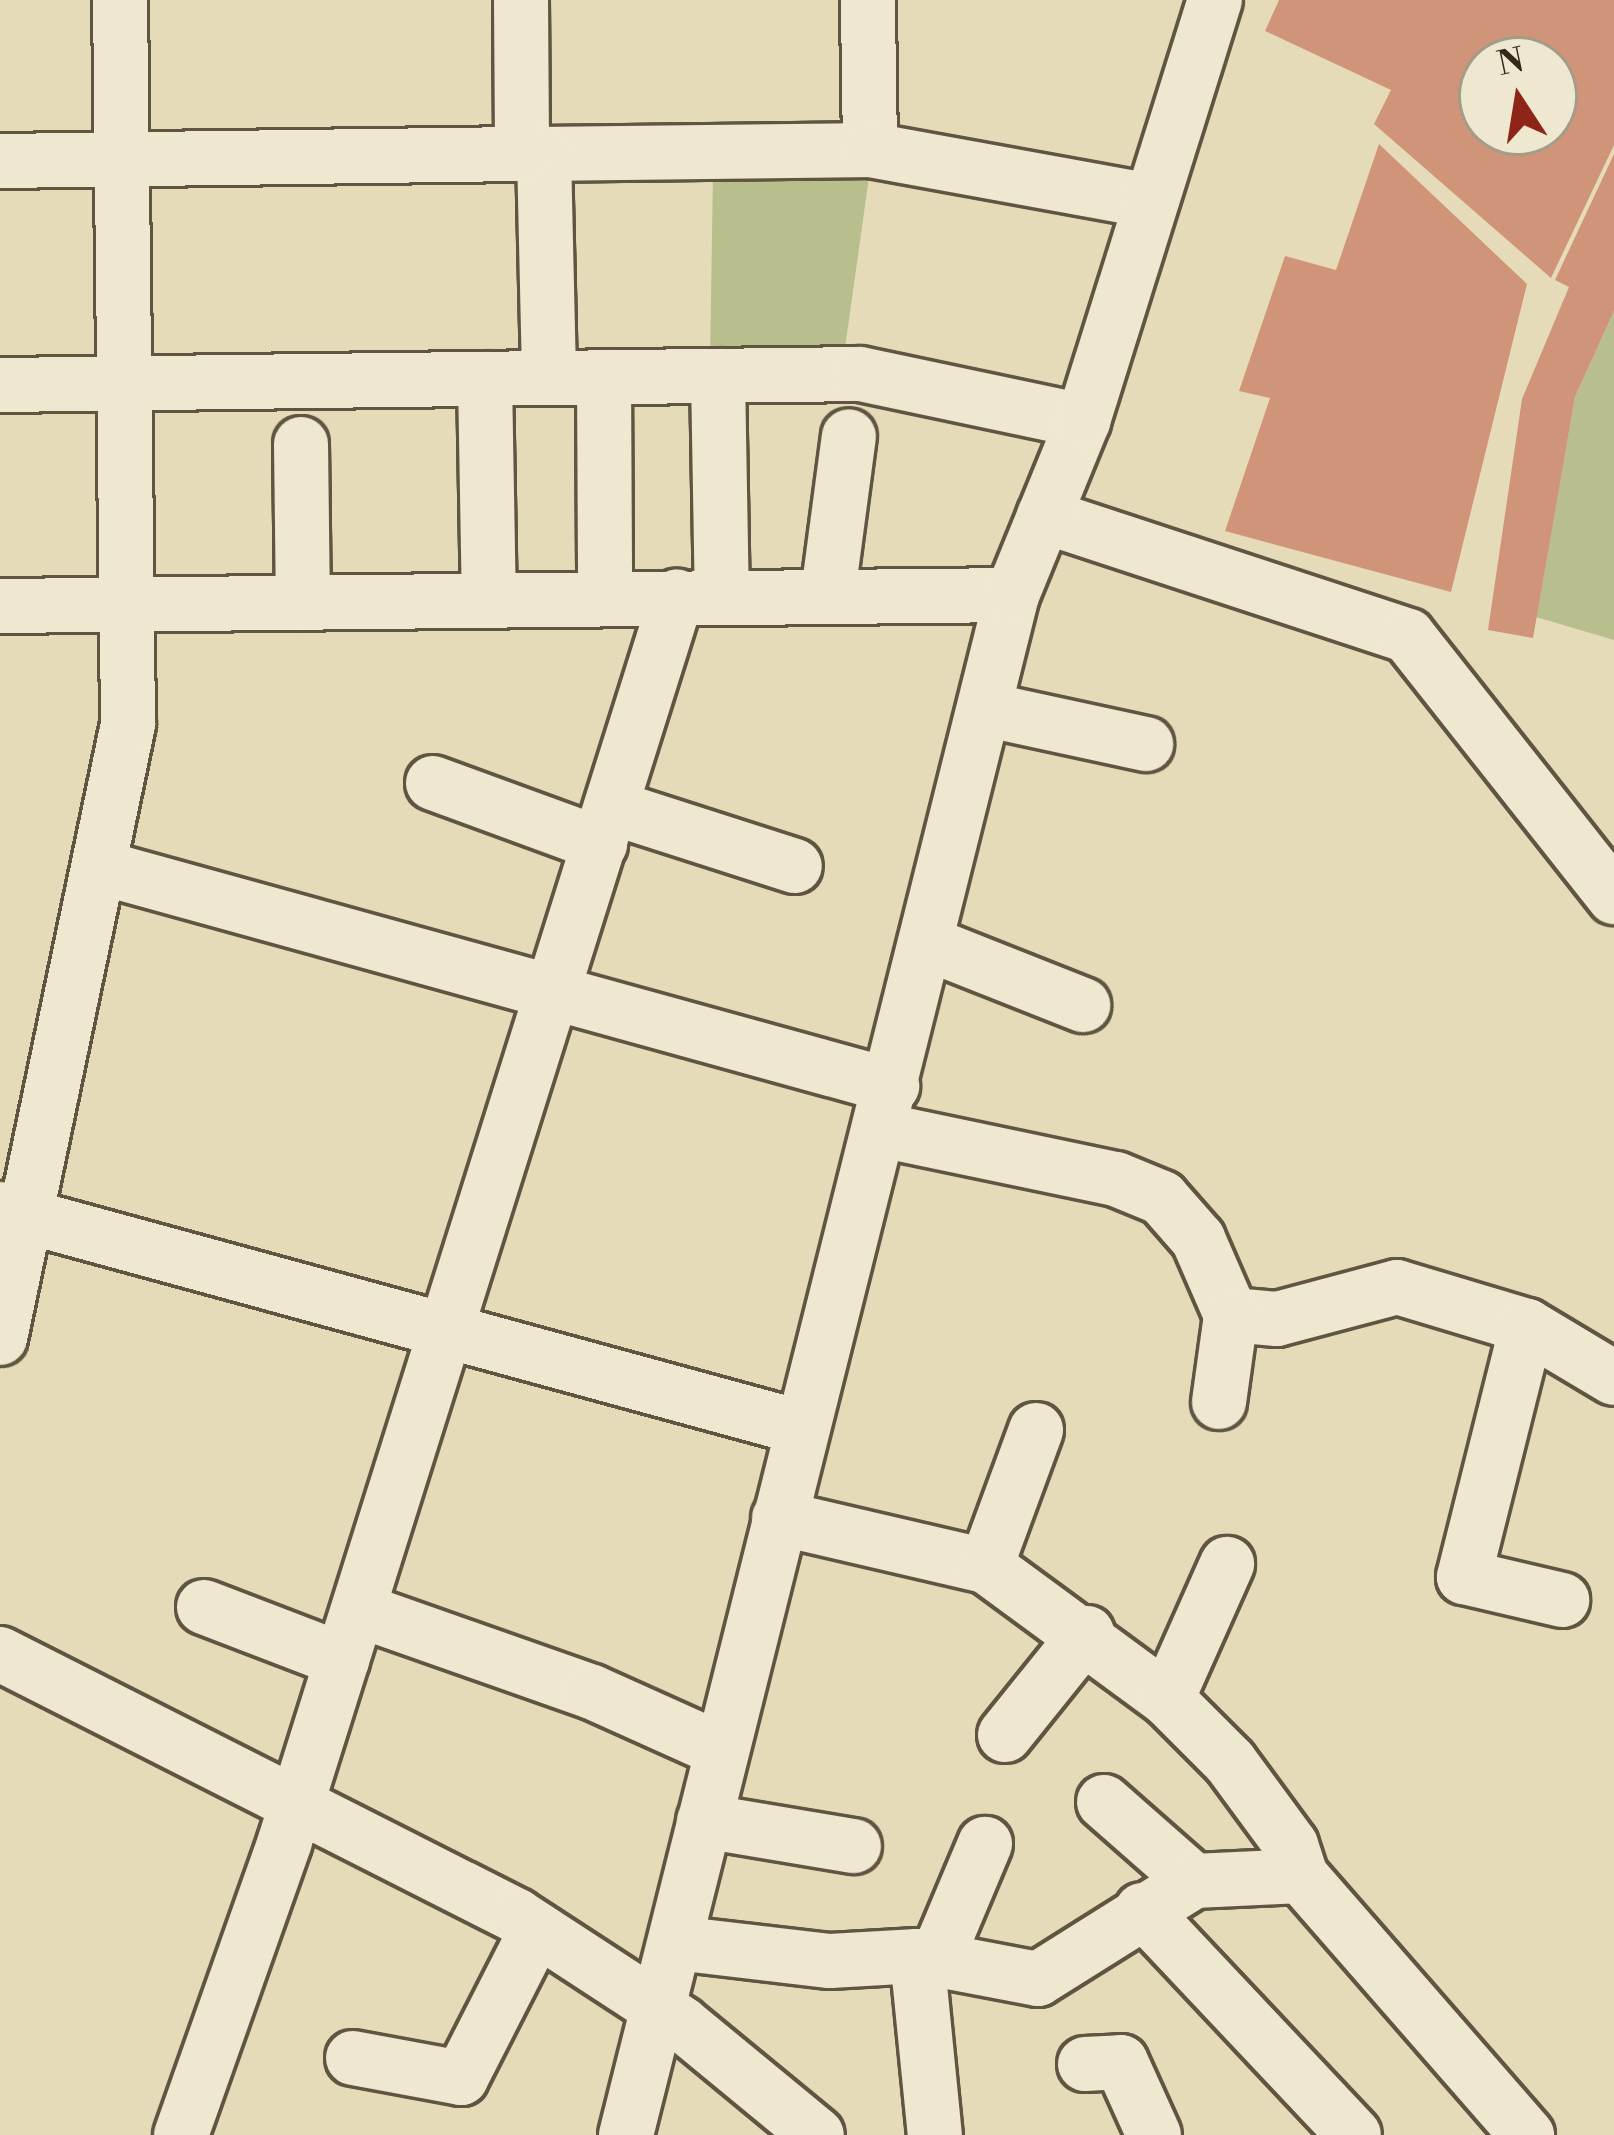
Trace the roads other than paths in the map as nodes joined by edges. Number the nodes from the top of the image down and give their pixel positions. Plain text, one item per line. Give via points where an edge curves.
1 (120, 0) edge
2 (520, 0) edge
3 (868, 0) edge
4 (1215, 0) edge
5 (870, 150) junction
6 (533, 154) junction
7 (122, 159) junction
8 (0, 161) edge
9 (1146, 200) junction
10 (718, 376) junction
11 (604, 377) junction
12 (549, 378) junction
13 (485, 379) junction
14 (124, 383) junction
15 (0, 385) edge
16 (1083, 421) junction
17 (849, 436) dead end
18 (301, 444) dead end
19 (1044, 516) junction
20 (828, 593) junction
21 (699, 595) junction
22 (1012, 595) junction
23 (605, 598) junction
24 (489, 600) junction
25 (303, 603) junction
26 (126, 605) junction
27 (0, 606) edge
28 (984, 709) junction
29 (1146, 744) dead end
30 (433, 783) dead end
31 (605, 826) junction
32 (795, 866) dead end
33 (99, 867) junction
34 (1614, 897) edge
35 (928, 944) junction
36 (553, 991) junction
37 (1083, 1005) dead end
38 (887, 1108) junction
39 (14, 1211) edge
40 (1231, 1315) junction
41 (1527, 1326) junction
42 (448, 1334) junction
43 (0, 1338) edge
44 (1614, 1378) edge
45 (1219, 1402) dead end
46 (799, 1427) junction
47 (1036, 1430) dead end
48 (779, 1519) junction
49 (1227, 1564) dead end
50 (986, 1566) junction
51 (1562, 1600) dead end
52 (204, 1607) dead end
53 (1088, 1634) junction
54 (351, 1635) junction
55 (0, 1654) edge
56 (1167, 1699) junction
57 (1005, 1735) dead end
58 (721, 1750) junction
59 (297, 1802) junction
60 (1104, 1802) dead end
61 (704, 1821) junction
62 (985, 1844) dead end
63 (854, 1846) dead end
64 (1301, 1876) junction
65 (1193, 1881) junction
66 (1142, 1910) junction
67 (536, 1929) junction
68 (676, 1942) junction
69 (927, 1957) junction
70 (659, 2009) junction
71 (353, 2058) dead end
72 (1085, 2064) dead end
73 (181, 2135) edge
74 (626, 2135) edge
75 (817, 2135) edge
76 (934, 2135) edge
77 (1154, 2135) edge
78 (1354, 2135) edge
79 (1527, 2135) edge

1 - 7 street
2 - 6 street
3 - 5 street
4 - 9 street
5 - 6 street
5 - 9 street
6 - 7 street
6 - 12 street
7 - 8 street
7 - 14 street
9 - 16 street
10 - 11 street
10 - 16 street via 860,374
10 - 21 street
11 - 12 street
11 - 23 street
12 - 13 street
13 - 14 street
13 - 24 street
14 - 15 street
14 - 26 street
16 - 19 street
17 - 20 street
18 - 25 street
19 - 22 street
19 - 34 street via 1408,636
20 - 21 street
20 - 22 street
21 - 23 street
21 - 31 street
22 - 28 street
23 - 24 street
24 - 25 street
25 - 26 street
26 - 27 street
26 - 33 street via 128,724
28 - 29 street
28 - 35 street
30 - 31 street
31 - 32 street
31 - 36 street
33 - 36 street
33 - 39 street
35 - 37 street
35 - 38 street
36 - 38 street
36 - 42 street
38 - 40 street via 1162,1198 1198,1239
38 - 46 street
39 - 42 street
39 - 43 street
40 - 41 street via 1277,1318 1397,1287
40 - 45 street
41 - 44 street
41 - 51 street via 1464,1576
42 - 46 street
42 - 54 street
46 - 48 street
47 - 50 street
48 - 50 street
48 - 58 street
49 - 56 street
50 - 53 street
52 - 54 street
53 - 56 street
53 - 57 street
54 - 58 street via 592,1692
54 - 59 street
55 - 59 street
56 - 64 street via 1230,1762 1291,1846
58 - 61 street
59 - 67 street
59 - 73 street
60 - 65 street
61 - 63 street
61 - 68 street
62 - 69 street
64 - 65 street
64 - 79 street
65 - 66 street
66 - 69 street via 1038,1978
66 - 78 street
67 - 70 street
67 - 71 street via 461,2078
68 - 69 street via 830,1961
68 - 70 street
69 - 76 street
70 - 74 street
70 - 75 street
72 - 77 street via 1121,2062

